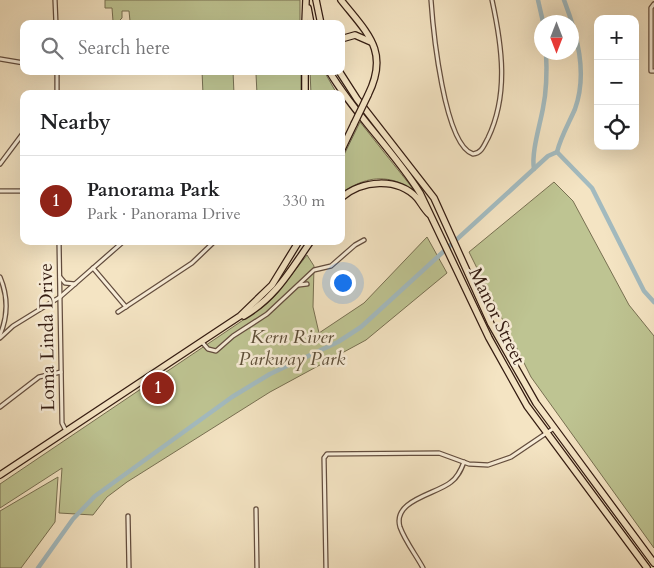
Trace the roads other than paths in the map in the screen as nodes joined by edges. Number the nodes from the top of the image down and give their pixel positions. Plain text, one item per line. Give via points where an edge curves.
1 (55, 0) edge
2 (341, 0) edge
3 (431, 0) edge
4 (492, 0) edge
5 (306, 1) edge
6 (317, 1) edge
7 (653, 5) edge
8 (56, 20) edge
9 (305, 20) edge
10 (310, 20) edge
11 (320, 20) edge
12 (345, 38) edge
13 (653, 38) edge
14 (373, 43) junction
15 (0, 59) edge
16 (20, 62) edge
17 (653, 71) edge
18 (57, 75) edge
19 (305, 75) edge
20 (332, 75) edge
21 (342, 75) edge
22 (57, 90) edge
23 (305, 90) edge
24 (341, 90) edge
25 (345, 95) edge
26 (20, 137) edge
27 (345, 143) edge
28 (0, 164) edge
29 (0, 191) edge
30 (20, 191) edge
31 (345, 195) edge
32 (433, 218) junction
33 (364, 240) dead end
34 (59, 245) edge
35 (119, 245) edge
36 (211, 245) edge
37 (297, 245) edge
38 (307, 245) edge
39 (93, 268) junction
40 (60, 276) junction
41 (0, 277) edge
42 (76, 283) junction
43 (307, 284) dead end
44 (298, 285) junction
45 (60, 297) junction
46 (126, 307) junction
47 (118, 312) dead end
48 (0, 336) edge
49 (204, 341) junction
50 (61, 372) junction
51 (0, 408) edge
52 (554, 428) junction
53 (66, 430) junction
54 (547, 433) junction
55 (464, 462) junction
56 (0, 475) edge
57 (256, 509) dead end
58 (128, 516) dead end
59 (654, 563) edge
60 (129, 568) edge
61 (257, 568) edge
62 (326, 568) edge
63 (423, 568) edge
64 (647, 568) edge

1 - 8 street
2 - 14 main road
3 - 4 street via 446,109 452,128 466,150 473,154 482,150 496,120 500,102 502,71
5 - 9 main road
5 - 10 main road
6 - 11 main road
7 - 13 street
12 - 14 main road via 355,35
13 - 17 street
14 - 27 main road, bridge via 378,57 377,72
15 - 16 street
18 - 22 street
19 - 23 main road
20 - 24 main road, Manor Street
21 - 52 main road, Manor Street via 426,185 505,352
25 - 32 main road, Manor Street via 409,176
26 - 28 street
29 - 30 street
31 - 32 main road via 366,184 405,189
32 - 54 main road, Manor Street via 498,355 527,406
33 - 44 street via 331,266 314,270
34 - 40 street, Loma Linda Drive
35 - 39 street
36 - 46 street via 192,263
37 - 49 main road via 272,285 257,301
38 - 49 main road via 266,302
39 - 42 street
39 - 46 street
40 - 42 street via 64,283
40 - 45 street, Loma Linda Drive
41 - 48 street via 6,304
42 - 45 street
43 - 44 street
44 - 49 street via 267,314 216,351 208,349
45 - 48 street
45 - 50 street, Loma Linda Drive
46 - 47 street
49 - 53 main road
50 - 51 street via 39,377
50 - 53 street, Loma Linda Drive via 62,423
52 - 54 street
52 - 59 main road, Manor Street
53 - 56 main road
54 - 55 street via 501,462 481,466
54 - 64 main road, Manor Street
55 - 62 street via 439,453 330,453 326,456
55 - 63 street via 451,482 409,504 401,512 401,529
57 - 61 street
58 - 60 street

